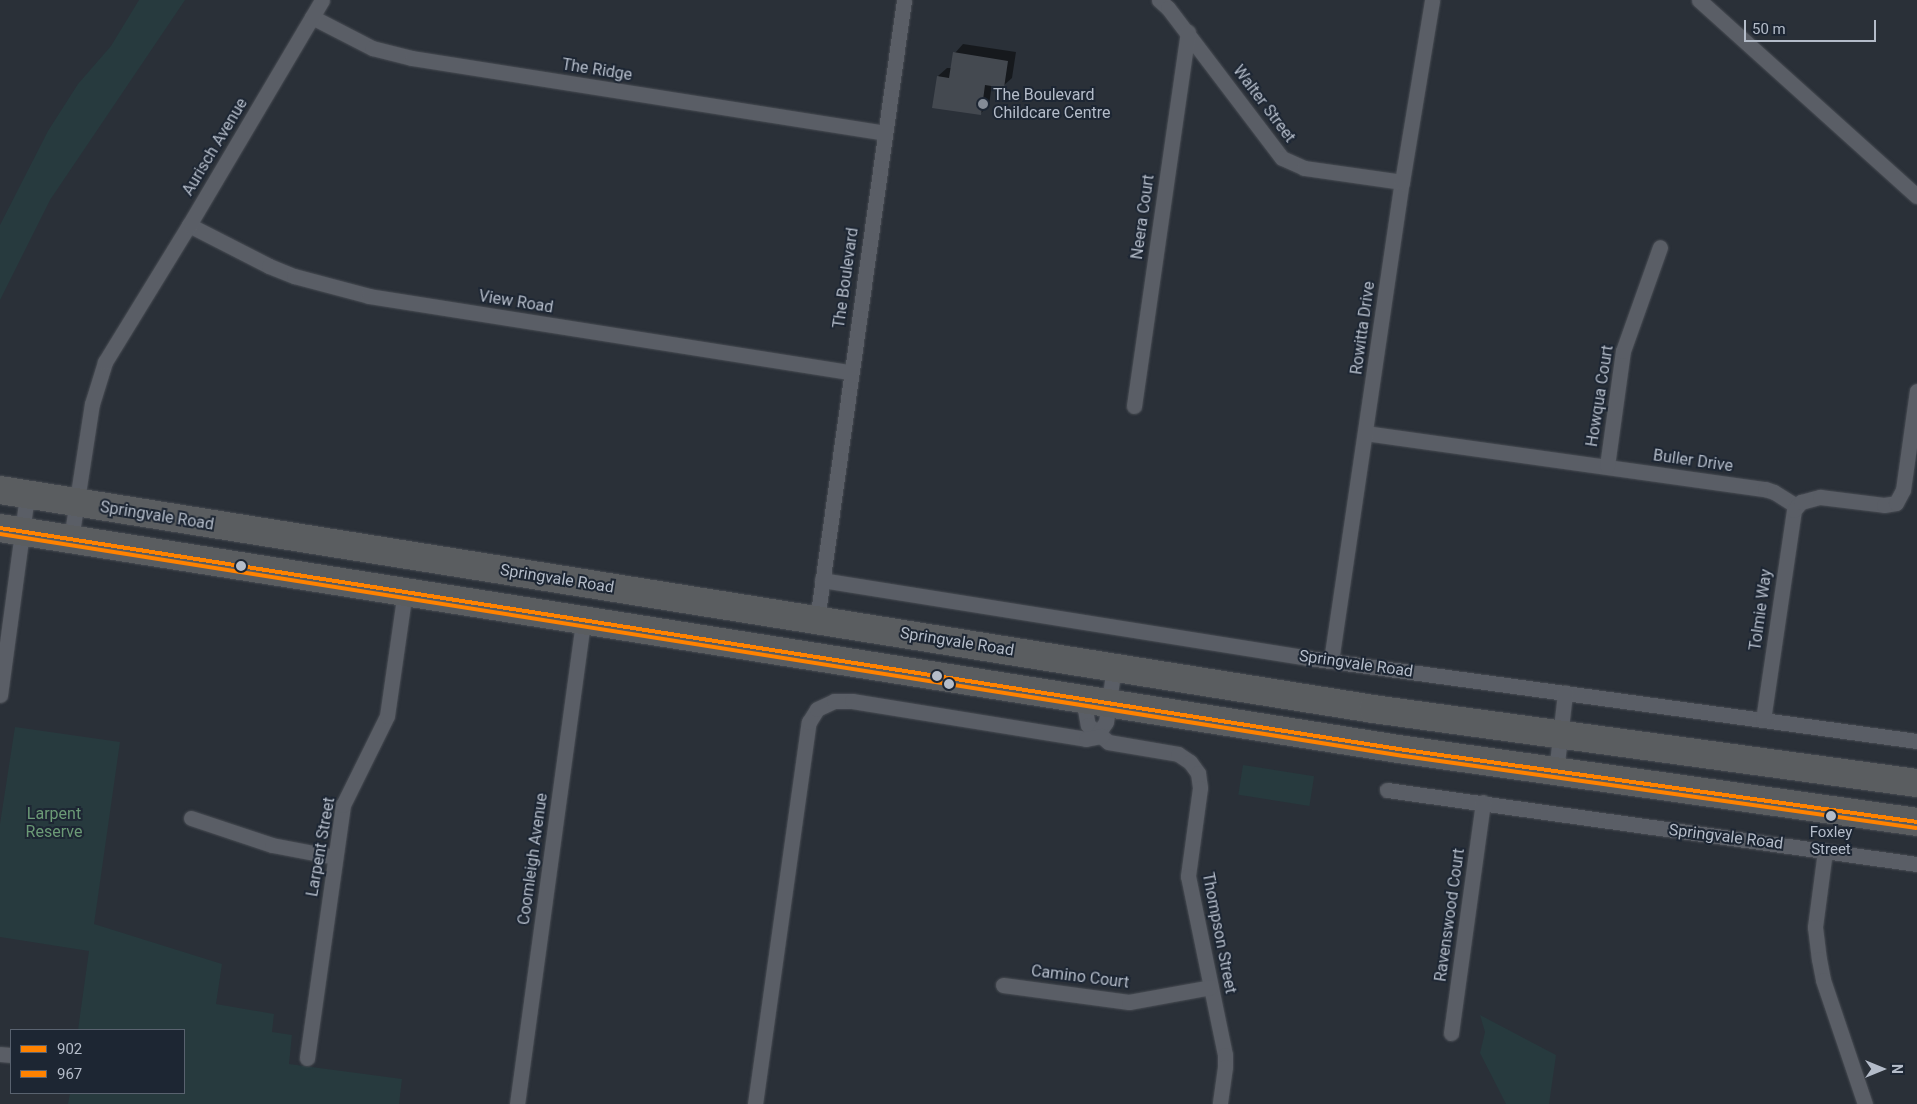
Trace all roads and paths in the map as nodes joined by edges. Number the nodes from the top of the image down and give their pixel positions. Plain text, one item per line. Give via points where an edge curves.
1 (322, 0) edge
2 (904, 0) edge
3 (1159, 0) edge
4 (1432, 0) edge
5 (1699, 0) edge
6 (312, 17) junction
7 (1188, 32) junction
8 (884, 133) junction
9 (1402, 182) junction
10 (1917, 196) edge
11 (189, 225) junction
12 (1660, 247) dead end
13 (850, 372) junction
14 (1917, 391) edge
15 (1134, 406) dead end
16 (1365, 433) junction
17 (1608, 466) junction
18 (0, 490) edge
19 (27, 495) junction
20 (76, 503) junction
21 (1796, 506) junction
22 (11, 529) edge
23 (71, 539) junction
24 (822, 580) junction
25 (405, 591) junction
26 (583, 620) junction
27 (817, 620) junction
28 (1331, 661) junction
29 (1114, 667) junction
30 (1565, 693) junction
31 (0, 695) edge
32 (1082, 698) junction
33 (1109, 702) junction
34 (1763, 720) junction
35 (1101, 734) junction
36 (1560, 735) junction
37 (1917, 741) edge
38 (1556, 772) junction
39 (1917, 783) edge
40 (1386, 790) dead end
41 (1483, 802) junction
42 (191, 818) dead end
43 (1917, 822) edge
44 (1825, 851) junction
45 (335, 857) junction
46 (1917, 864) edge
47 (1003, 985) dead end
48 (1211, 987) junction
49 (1451, 1033) dead end
50 (307, 1058) dead end
51 (517, 1104) edge
52 (755, 1104) edge
53 (1220, 1104) edge
54 (1865, 1104) edge

1 - 6 street, Aurisch Avenue
2 - 8 street, The Boulevard
3 - 7 street, Walter Street
4 - 9 street, Rowitta Drive
5 - 10 street
6 - 8 street, The Ridge via 372,48 412,58
6 - 11 street, Aurisch Avenue
7 - 9 street, Walter Street via 1282,158 1304,168
7 - 15 street, Neera Court
8 - 13 street, The Boulevard
9 - 16 street, Rowitta Drive
11 - 13 street, View Road via 278,270 369,296
11 - 20 street, Aurisch Avenue via 99,374
12 - 17 street, Howqua Court via 1623,351
13 - 24 street, The Boulevard
14 - 21 street via 1903,490 1896,502 1884,505 1820,497 1806,499
16 - 17 street, Buller Drive
16 - 28 street, Rowitta Drive
17 - 21 street, Buller Drive via 1765,489
18 - 19 highway, Springvale Road
19 - 20 highway, Springvale Road
19 - 22 street
20 - 23 street, Aurisch Avenue
20 - 27 highway, Springvale Road
21 - 34 street, Tolmie Way
22 - 23 highway
22 - 31 street
23 - 25 highway
24 - 27 street, The Boulevard
24 - 28 street, Springvale Road
25 - 26 highway
25 - 45 street, Larpent Street via 388,711 343,805
26 - 32 highway
26 - 51 street, Coomleigh Avenue
27 - 29 highway, Springvale Road
28 - 30 street, Springvale Road
29 - 33 street
29 - 36 highway, Springvale Road
30 - 34 street, Springvale Road
30 - 36 street
32 - 33 highway
32 - 35 street via 1088,725
33 - 35 street
33 - 38 highway
34 - 37 street, Springvale Road
35 - 48 street, Thompson Street via 1108,742 1178,754 1187,759 1200,778 1188,876
35 - 52 street via 1086,739 852,701 834,701 817,709 809,722
36 - 38 street
36 - 39 highway, Springvale Road
38 - 43 highway
40 - 41 street, Springvale Road
41 - 44 street, Springvale Road
41 - 49 street, Ravenswood Court
42 - 45 street via 272,845
44 - 46 street, Springvale Road
44 - 54 street via 1816,927 1819,959 1823,980
45 - 50 street, Larpent Street
47 - 48 street, Camino Court via 1130,1002
48 - 53 street, Thompson Street via 1225,1062

